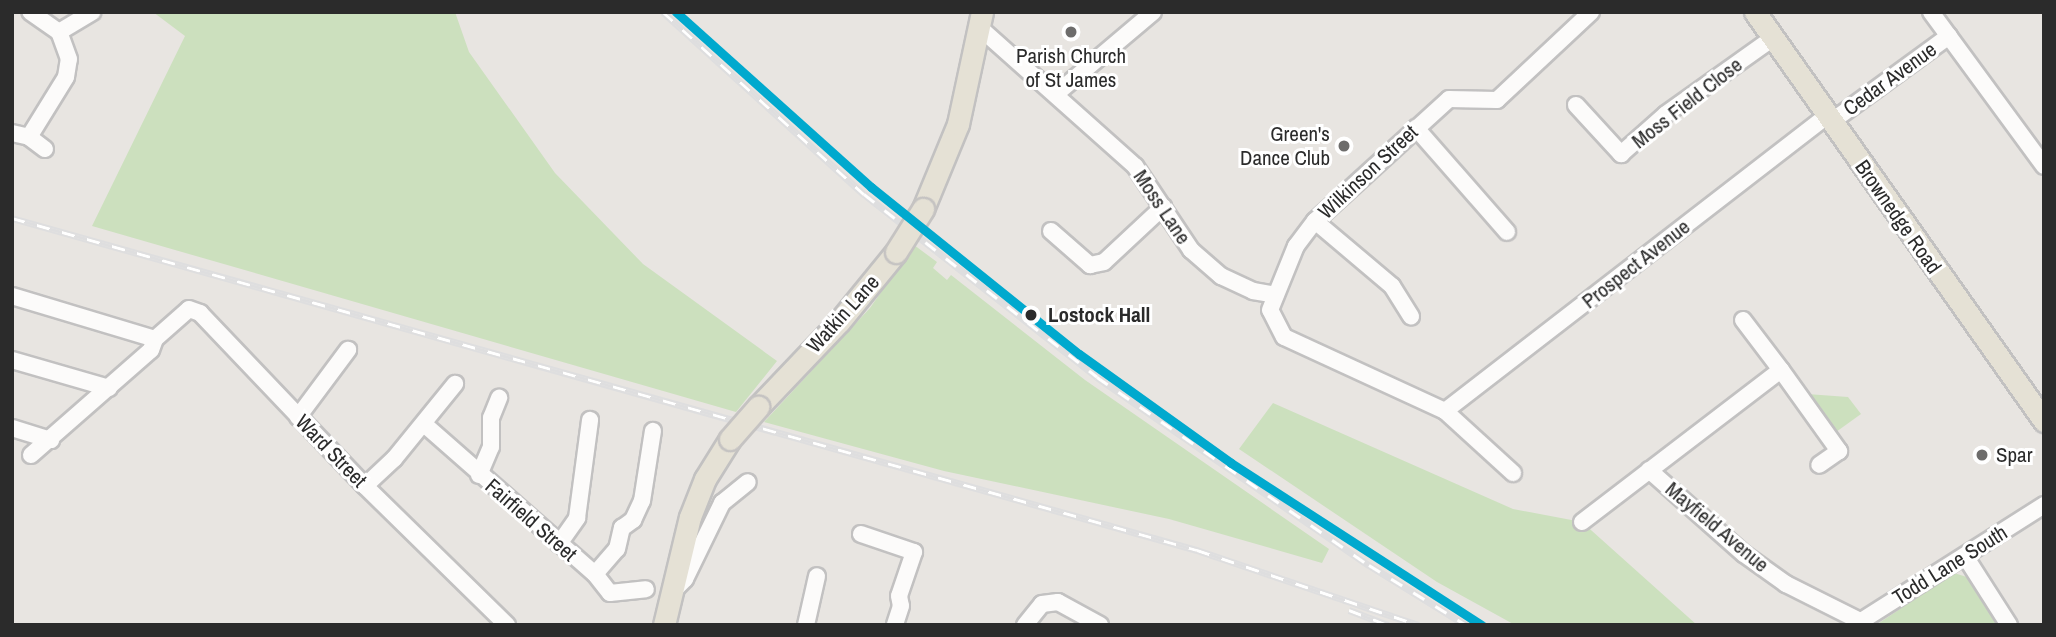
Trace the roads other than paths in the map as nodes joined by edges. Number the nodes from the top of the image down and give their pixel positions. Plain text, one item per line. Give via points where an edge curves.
1 (30, 12) edge
2 (92, 12) edge
3 (1153, 12) edge
4 (1591, 12) edge
5 (1755, 12) edge
6 (1931, 12) edge
7 (981, 20) edge
8 (59, 32) junction
9 (1950, 36) junction
10 (1773, 38) junction
11 (1056, 94) junction
12 (1576, 105) dead end
13 (1829, 119) junction
14 (1416, 128) junction
15 (12, 132) edge
16 (29, 137) junction
17 (45, 149) dead end
18 (2044, 166) edge
19 (1163, 207) junction
20 (1315, 221) junction
21 (1051, 231) dead end
22 (1507, 232) dead end
23 (1276, 295) junction
24 (12, 296) edge
25 (1411, 316) dead end
26 (1743, 320) dead end
27 (155, 339) junction
28 (348, 350) dead end
29 (12, 359) edge
30 (1780, 370) junction
31 (455, 384) dead end
32 (109, 388) junction
33 (499, 398) dead end
34 (1445, 411) junction
35 (298, 417) junction
36 (590, 420) dead end
37 (2044, 421) edge
38 (424, 424) junction
39 (12, 428) edge
40 (653, 431) dead end
41 (51, 440) junction
42 (31, 455) dead end
43 (1819, 465) dead end
44 (1649, 470) junction
45 (1513, 473) dead end
46 (479, 475) junction
47 (748, 482) dead end
48 (365, 486) junction
49 (2044, 505) edge
50 (1582, 522) dead end
51 (862, 534) dead end
52 (559, 544) junction
53 (1965, 556) junction
54 (595, 574) junction
55 (817, 576) dead end
56 (646, 589) dead end
57 (669, 596) junction
58 (1858, 623) edge
59 (506, 624) edge
60 (664, 625) edge
61 (806, 625) edge
62 (895, 625) edge
63 (1026, 625) edge
64 (1100, 625) edge
65 (2009, 625) edge

1 - 8 street
2 - 8 street
3 - 11 street
4 - 14 street, Wilkinson Street via 1497,100 1449,99
5 - 10 main road, Brownedge Road
6 - 9 street
7 - 11 street, Moss Lane
7 - 57 main road, Watkin Lane, bridge via 947,160 923,209 896,252 839,322 730,439 705,478
8 - 16 street via 69,59 66,77
9 - 13 street, Cedar Avenue
9 - 18 street
10 - 12 street, Moss Field Close via 1666,114 1621,154
10 - 13 main road, Brownedge Road
11 - 19 street, Moss Lane via 1135,166
13 - 34 street, Prospect Avenue
13 - 37 main road, Brownedge Road
14 - 20 street, Wilkinson Street
14 - 22 street
15 - 16 street
16 - 17 street
19 - 21 street via 1104,262 1090,265
19 - 23 street, Moss Lane via 1191,250 1221,276 1253,291
20 - 23 street, Wilkinson Street via 1296,246
20 - 25 street via 1392,286
23 - 34 street via 1270,310 1284,337
24 - 27 street
26 - 30 street
27 - 32 street, Ward Street via 151,350
27 - 35 street, Ward Street via 189,309 200,313
28 - 35 street
29 - 32 street
30 - 43 street via 1839,451
30 - 44 street
31 - 38 street
32 - 41 street, Ward Street
33 - 46 street via 491,418 491,446
34 - 45 street
35 - 48 street, Ward Street
36 - 52 street via 577,518
38 - 46 street, Fairfield Street
38 - 48 street
39 - 41 street
40 - 54 street via 642,500 633,520 622,528 617,549
41 - 42 street, Ward Street
44 - 50 street
44 - 58 street, Mayfield Avenue via 1762,567
46 - 52 street, Fairfield Street
47 - 57 street, Watkin Lane via 722,503 685,579
48 - 59 street, Ward Street
49 - 53 street, Todd Lane South
51 - 62 street via 922,554 899,596
52 - 54 street, Fairfield Street
53 - 58 street, Todd Lane South
53 - 65 street
54 - 56 street, Fairfield Street via 610,593
55 - 61 street
57 - 60 main road, Watkin Lane
63 - 64 street via 1042,604 1058,602

